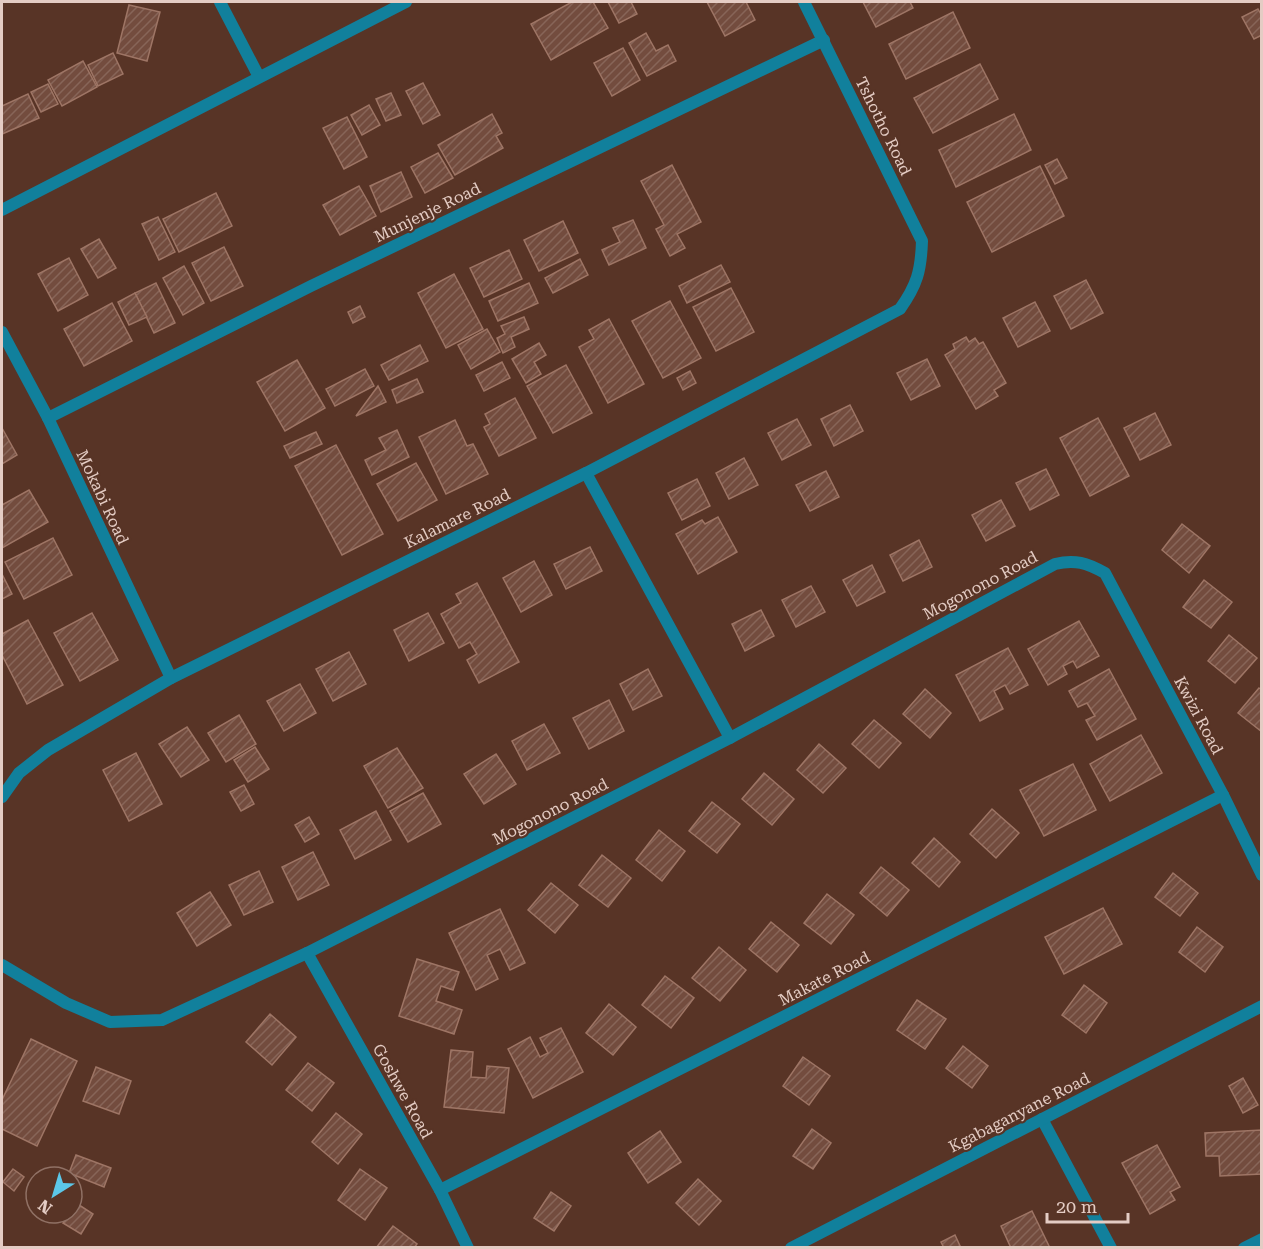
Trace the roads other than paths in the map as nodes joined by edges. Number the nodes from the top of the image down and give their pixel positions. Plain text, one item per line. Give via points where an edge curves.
1 (220, 2) edge
2 (406, 2) edge
3 (804, 2) edge
4 (824, 40) junction
5 (258, 75) junction
6 (2, 210) edge
7 (921, 268) joint
8 (2, 332) edge
9 (48, 418) junction
10 (586, 473) junction
11 (1105, 573) joint
12 (171, 678) junction
13 (730, 738) junction
14 (1223, 795) junction
15 (2, 797) edge
16 (1262, 875) edge
17 (307, 953) junction
18 (2, 965) edge
19 (1262, 1006) edge
20 (1042, 1119) junction
21 (440, 1190) junction
22 (1262, 1239) edge
23 (468, 1248) edge
24 (791, 1248) edge
25 (1111, 1248) edge
26 (1244, 1248) edge

1 - 5 street
2 - 5 street
3 - 4 street, Tshotho Road
4 - 7 street, Tshotho Road via 922,241
4 - 9 street, Munjenje Road via 311,285
5 - 6 street
7 - 10 street, Kalamare Road via 914,289 900,309
8 - 9 street, Mokabi Road
9 - 12 street, Mokabi Road
10 - 12 street, Kalamare Road
10 - 13 street
11 - 13 street, Mogonono Road via 1086,562 1055,564
11 - 14 street, Kwizi Road
12 - 15 street, Kalamare Road via 48,750 20,773
13 - 17 street, Mogonono Road
14 - 16 street, Kwizi Road
14 - 21 street, Makate Road
17 - 18 street, Mogonono Road via 162,1020 110,1022 66,1003
17 - 21 street, Goshwe Road
19 - 20 street, Kgabaganyane Road
20 - 24 street, Kgabaganyane Road
20 - 25 street
21 - 23 street, Goshwe Road
22 - 26 street

